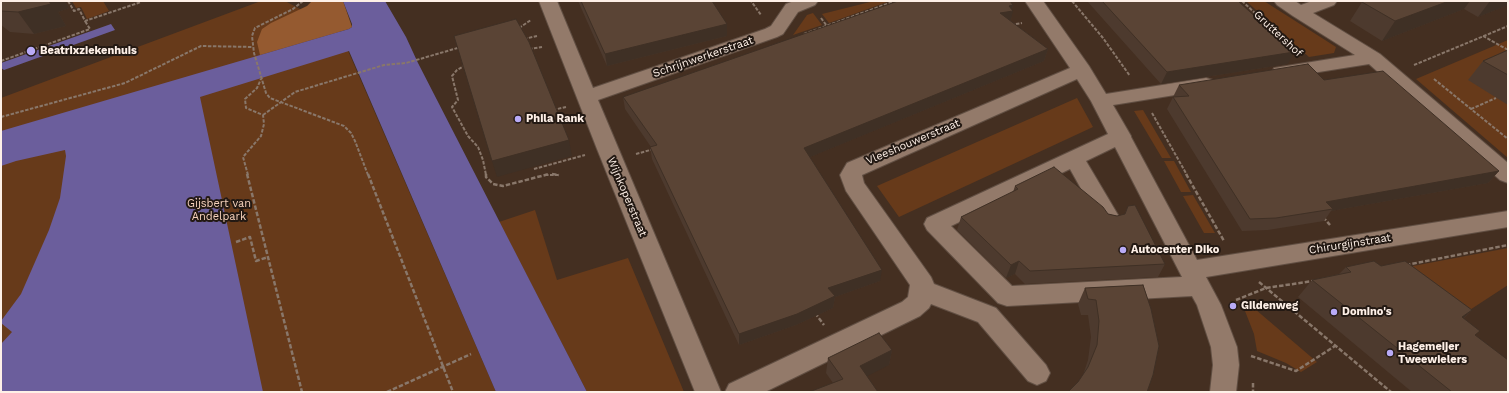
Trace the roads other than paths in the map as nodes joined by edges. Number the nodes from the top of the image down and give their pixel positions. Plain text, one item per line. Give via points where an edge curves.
1 (809, 1) edge
2 (1034, 1) edge
3 (1283, 1) edge
4 (1328, 1) edge
5 (551, 8) edge
6 (1299, 12) junction
7 (1373, 58) junction
8 (1082, 70) junction
9 (1262, 75) edge
10 (1225, 81) edge
11 (586, 97) junction
12 (1101, 101) junction
13 (1121, 136) junction
14 (1074, 158) junction
15 (1508, 175) edge
16 (1508, 219) edge
17 (1110, 220) edge
18 (1196, 278) junction
19 (922, 290) junction
20 (1037, 373) dead end
21 (708, 392) edge
22 (738, 392) edge
23 (1223, 392) edge

1 - 11 street, Schrijnwerkerstraat via 792,8 777,30 771,33
2 - 8 street
3 - 6 street
4 - 6 street
5 - 11 street, Wijnkoperstraat
6 - 7 street
7 - 9 street
7 - 15 street
8 - 12 street
8 - 19 street, Vleeshouwerstraat via 863,163 852,171 854,185 922,284
10 - 12 street
11 - 21 street, Wijnkoperstraat
12 - 13 street
13 - 14 street
13 - 18 street
14 - 17 street
14 - 18 street, Chirurgijnstraat via 935,224 1007,296
16 - 18 street, Chirurgijnstraat via 1236,263
18 - 23 street via 1224,347 1226,365
19 - 20 street via 987,316
19 - 22 street via 920,301 910,310

